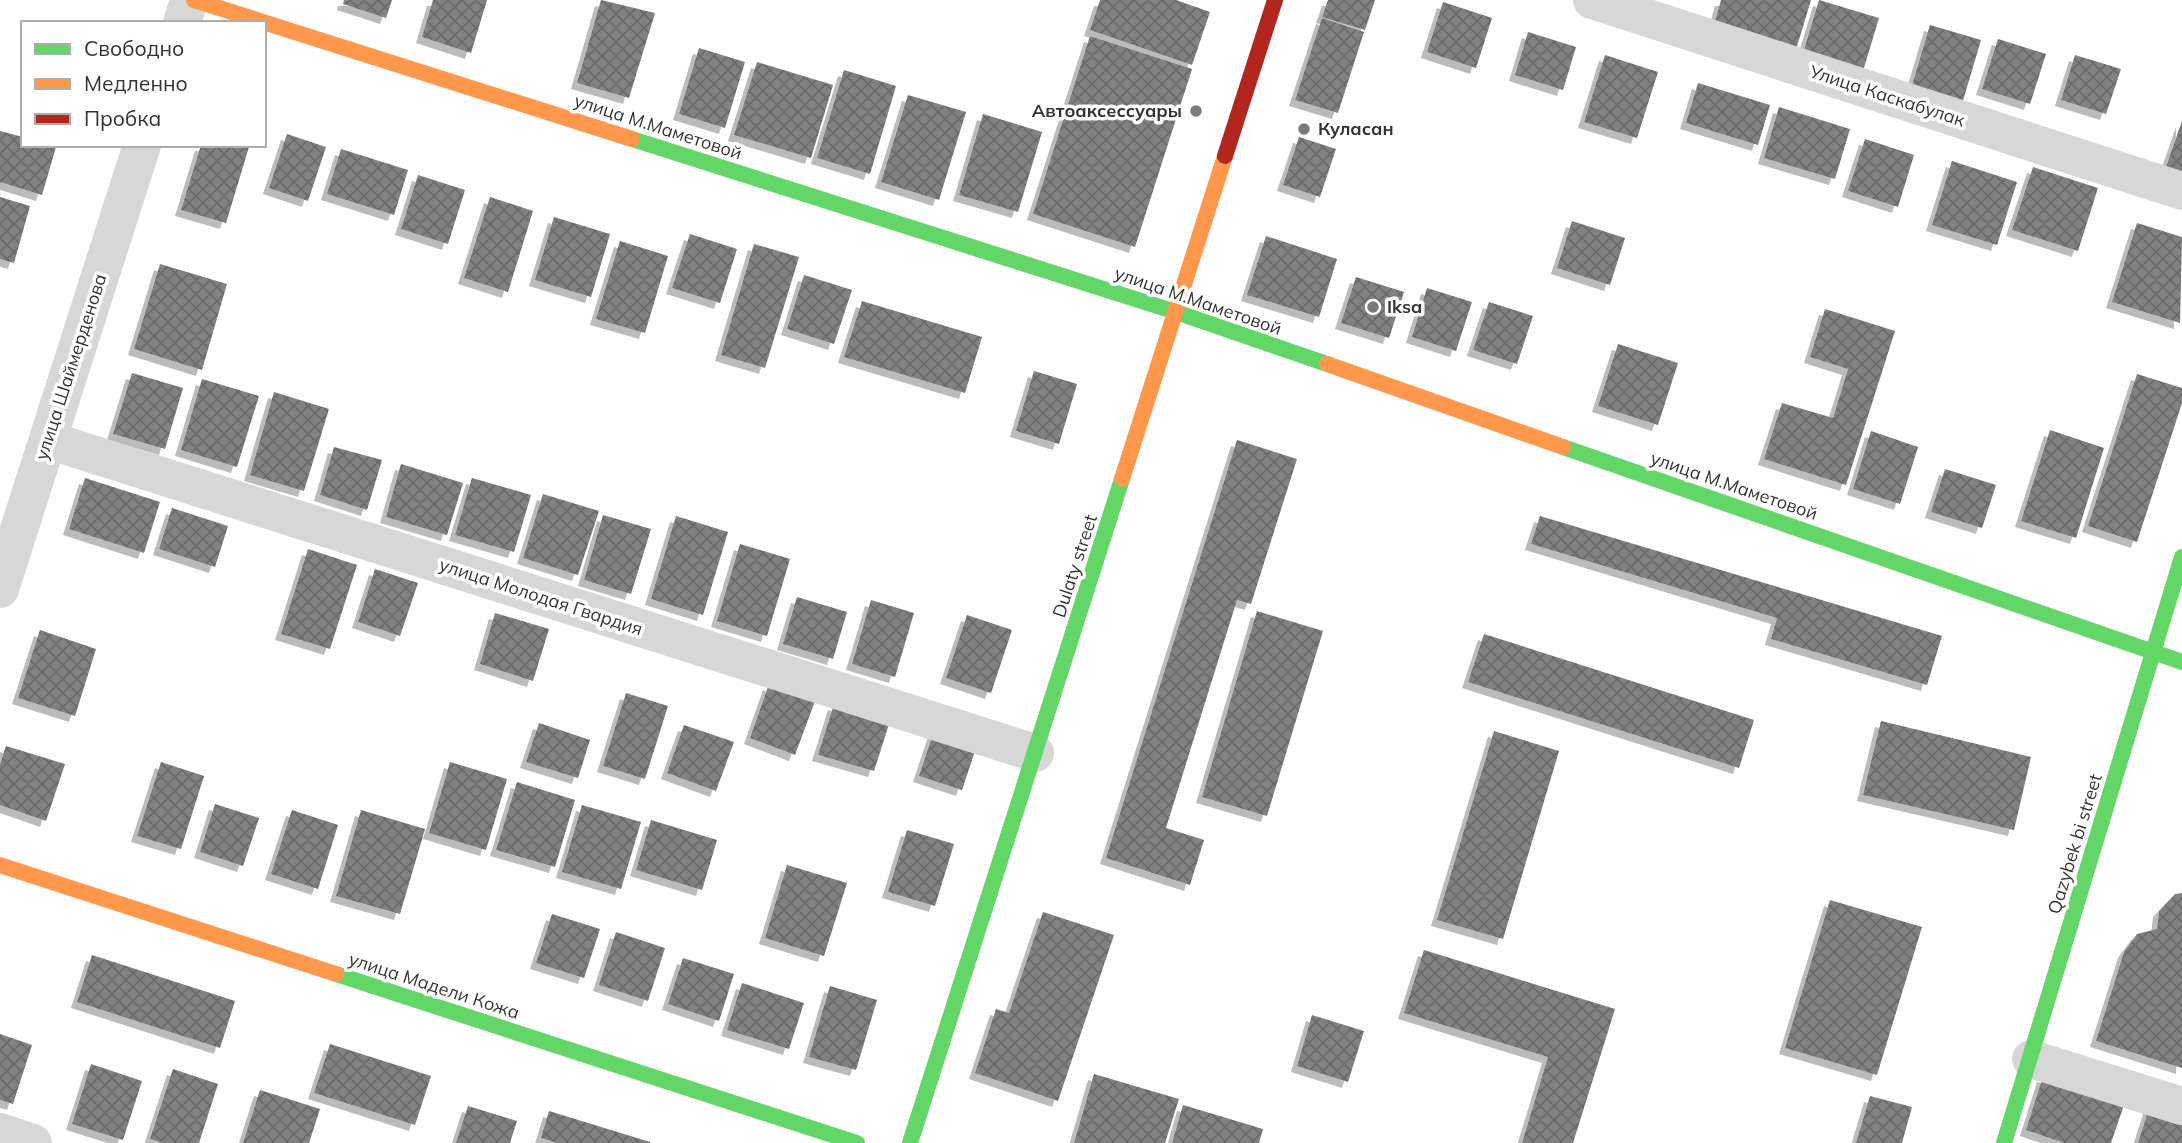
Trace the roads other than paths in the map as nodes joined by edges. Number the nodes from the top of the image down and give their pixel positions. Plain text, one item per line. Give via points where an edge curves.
1 (192, 0) edge
2 (1275, 0) edge
3 (1592, 0) edge
4 (183, 21) edge
5 (258, 21) edge
6 (266, 23) edge
7 (141, 147) edge
8 (2182, 191) edge
9 (1176, 312) junction
10 (48, 440) junction
11 (2182, 557) edge
12 (0, 589) edge
13 (2152, 652) junction
14 (2182, 662) edge
15 (1035, 753) junction
16 (0, 865) edge
17 (2031, 1059) junction
18 (2182, 1106) edge
19 (0, 1132) edge
20 (33, 1143) edge
21 (857, 1143) edge
22 (910, 1143) edge
23 (2004, 1143) edge

1 - 4 street
1 - 5 main road, улица М.Маметовой
2 - 9 main road, Dulaty street
3 - 8 street, Улица Каскабулак
6 - 9 main road, улица М.Маметовой
7 - 10 street, улица Шаймерденова
9 - 13 main road, улица М.Маметовой
9 - 15 main road, Dulaty street
10 - 12 street, улица Шаймерденова
10 - 15 street, улица Молодая Гвардия
11 - 13 main road, Qazybek bi street
13 - 14 main road, улица М.Маметовой
13 - 17 main road, Qazybek bi street
15 - 22 main road, Dulaty street
16 - 21 main road, улица Мадели Кожа
17 - 18 street
17 - 23 main road, Qazybek bi street
19 - 20 street

